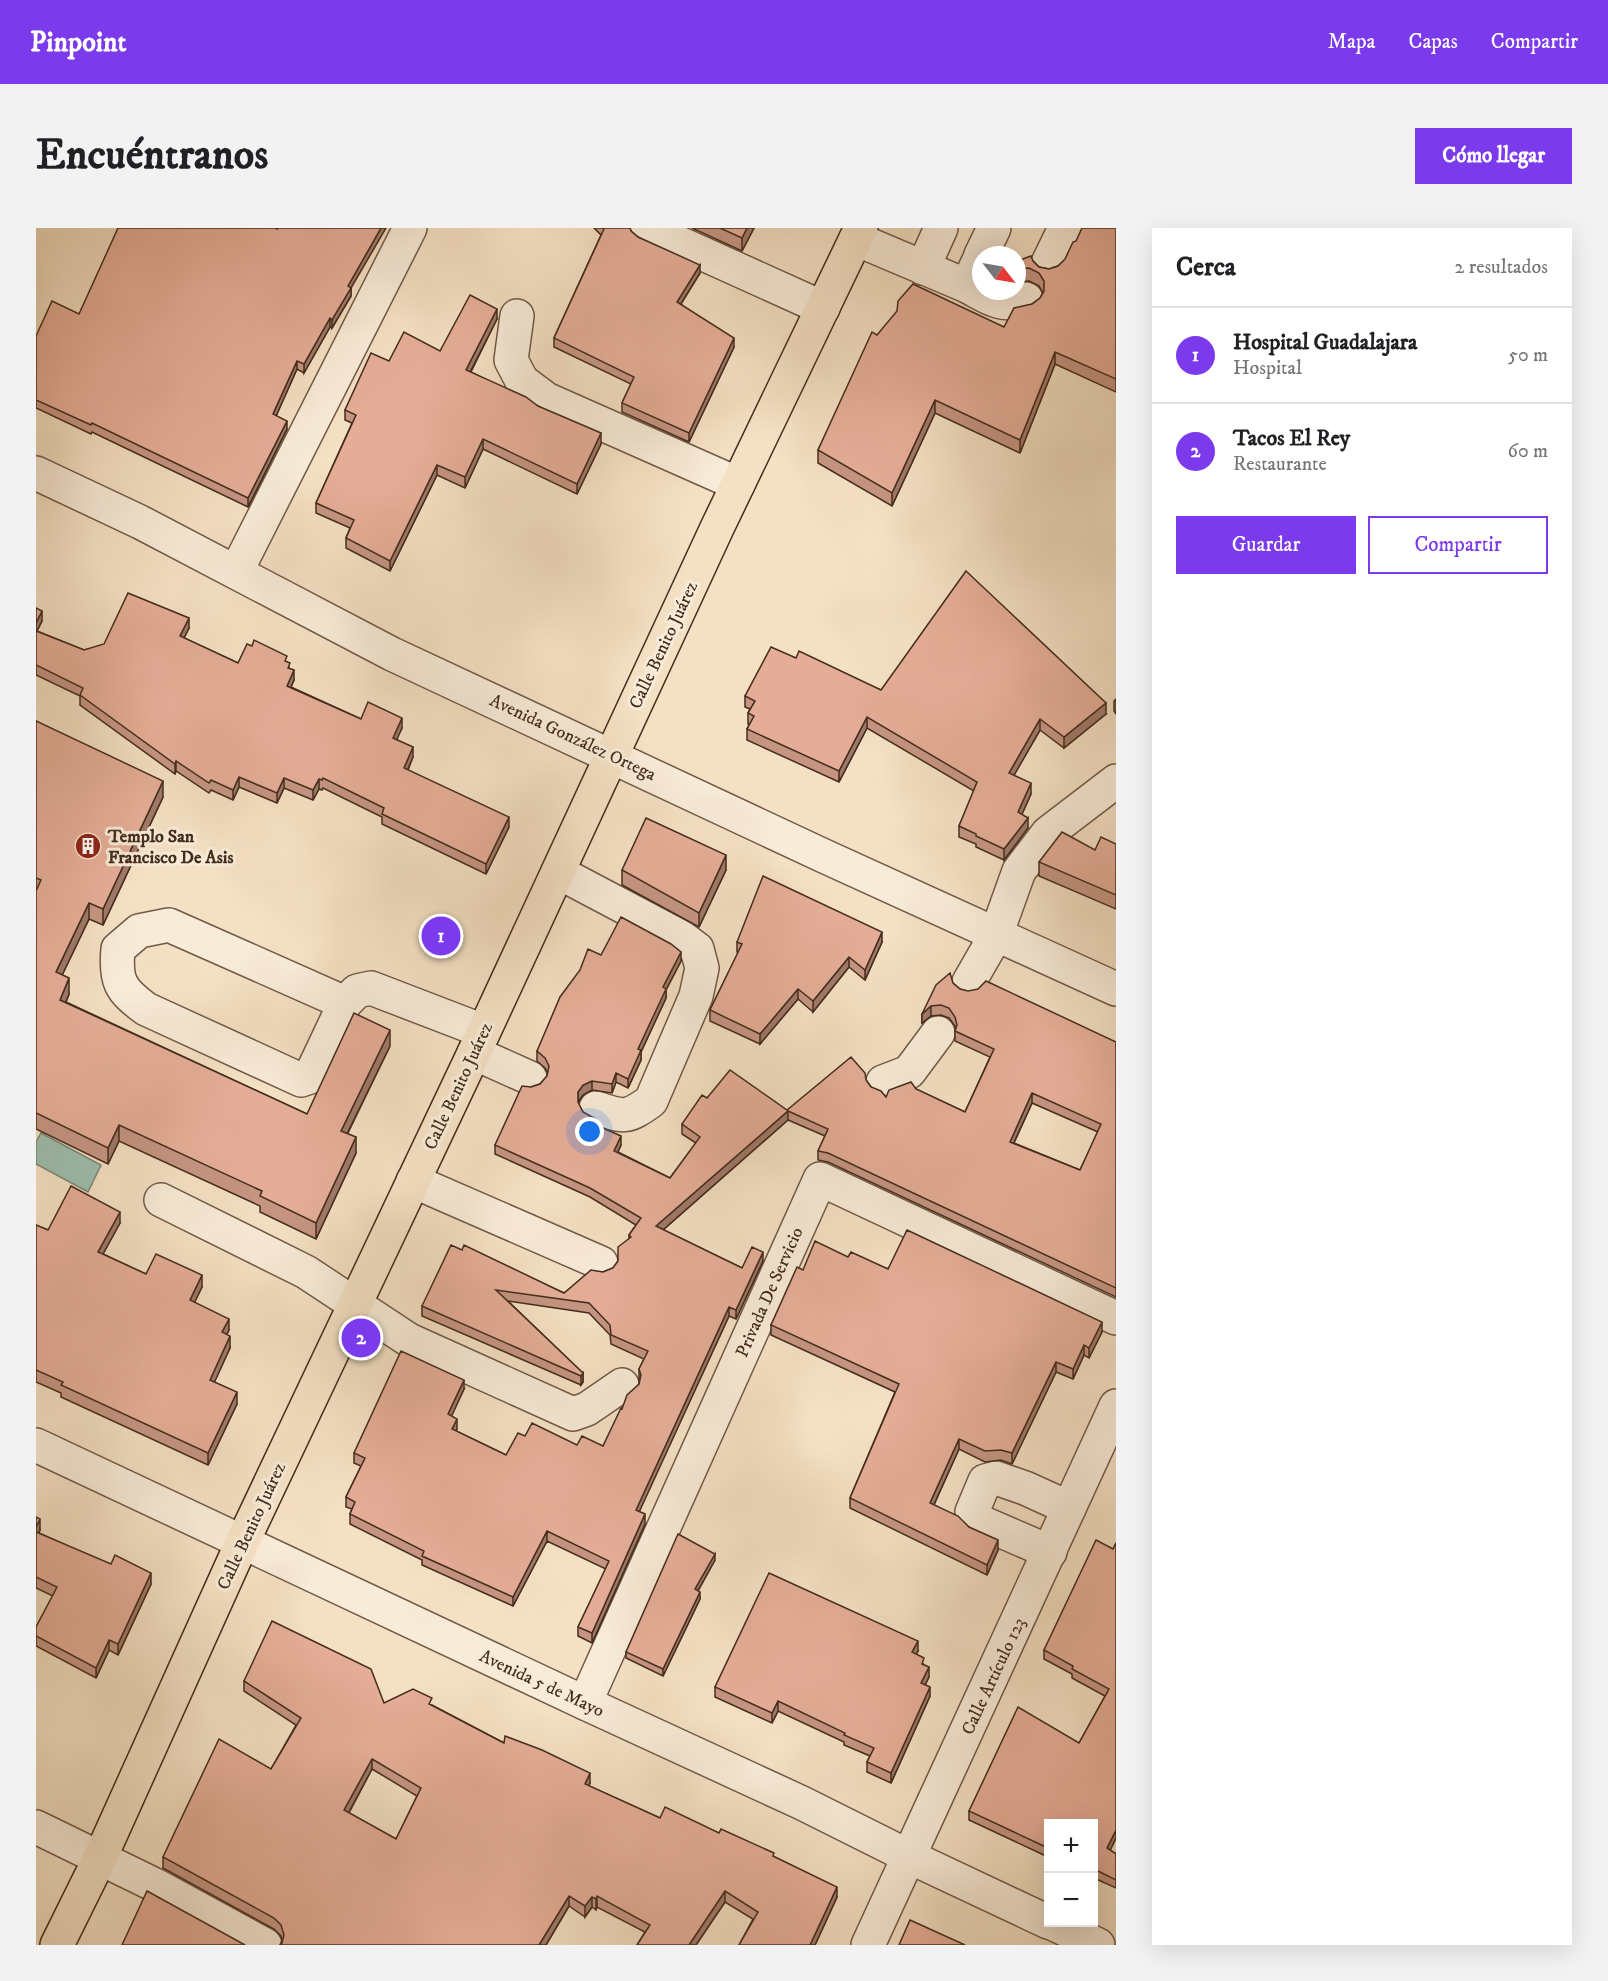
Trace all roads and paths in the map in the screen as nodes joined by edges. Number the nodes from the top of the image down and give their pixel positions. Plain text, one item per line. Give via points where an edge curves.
1 (410, 228) edge
2 (646, 228) edge
3 (941, 228) edge
4 (994, 228) edge
5 (1065, 228) edge
6 (858, 234) edge
7 (985, 246) edge
8 (1048, 263) dead end
9 (923, 267) junction
10 (972, 275) edge
11 (967, 286) junction
12 (972, 288) edge
13 (995, 300) edge
14 (1024, 300) edge
15 (823, 308) junction
16 (517, 316) dead end
17 (36, 473) edge
18 (738, 484) junction
19 (236, 572) junction
20 (613, 756) junction
21 (1116, 781) edge
22 (558, 872) junction
23 (996, 935) junction
24 (969, 982) dead end
25 (1116, 989) edge
26 (345, 1003) junction
27 (938, 1033) dead end
28 (479, 1042) junction
29 (530, 1078) dead end
30 (883, 1082) dead end
31 (596, 1108) dead end
32 (413, 1181) junction
33 (160, 1200) dead end
34 (601, 1263) dead end
35 (355, 1305) junction
36 (1116, 1317) edge
37 (622, 1385) dead end
38 (1116, 1406) edge
39 (36, 1445) edge
40 (1070, 1508) junction
41 (242, 1543) junction
42 (1050, 1552) junction
43 (585, 1703) junction
44 (36, 1827) edge
45 (910, 1857) junction
46 (99, 1858) junction
47 (1044, 1920) edge
48 (1060, 1927) edge
49 (57, 1945) edge
50 (264, 1945) edge
51 (868, 1945) edge
52 (1098, 1945) edge

1 - 19 street
2 - 15 street
3 - 9 street
4 - 7 street
5 - 8 street
6 - 9 street
6 - 15 main road, Calle Benito Juárez
9 - 11 street
10 - 11 street
11 - 12 street
13 - 14 street via 1014,304
15 - 18 main road, Calle Benito Juárez
16 - 18 street via 511,360 522,381 546,399
17 - 19 street, Avenida González Ortega
18 - 20 main road, Calle Benito Juárez
19 - 20 street, Avenida González Ortega via 392,654
20 - 22 main road, Calle Benito Juárez
20 - 23 street, Avenida González Ortega
21 - 23 street via 1048,833 1019,871
22 - 28 main road, Calle Benito Juárez
22 - 31 street via 681,937 697,949 702,968 696,996 651,1101 622,1116
23 - 24 street
23 - 25 street, Avenida González Ortega
26 - 26 street via 169,925 139,931 118,950 116,972 129,996 146,1009 301,1080 310,1077
26 - 28 street via 357,991 371,988
27 - 30 street via 909,1072
28 - 29 street
28 - 32 main road, Calle Benito Juárez
32 - 34 street
32 - 35 main road, Calle Benito Juárez
33 - 35 street via 306,1272
35 - 37 street via 409,1340 573,1414
35 - 41 main road, Calle Benito Juárez
36 - 43 street, Privada De Servicio via 820,1179
38 - 40 street, Calle Artículo 123
39 - 41 street, Avenida 5 de Mayo
40 - 42 street, Calle Artículo 123
40 - 42 street via 996,1478 985,1481 972,1512 976,1520
41 - 43 street, Avenida 5 de Mayo
41 - 46 main road, Calle Benito Juárez
42 - 45 street, Calle Artículo 123
43 - 45 street, Avenida 5 de Mayo
44 - 46 street
45 - 47 street, Avenida 5 de Mayo
45 - 51 street, Calle Artículo 123
46 - 49 main road, Calle Benito Juárez
46 - 50 street
48 - 52 street, Avenida 5 de Mayo

